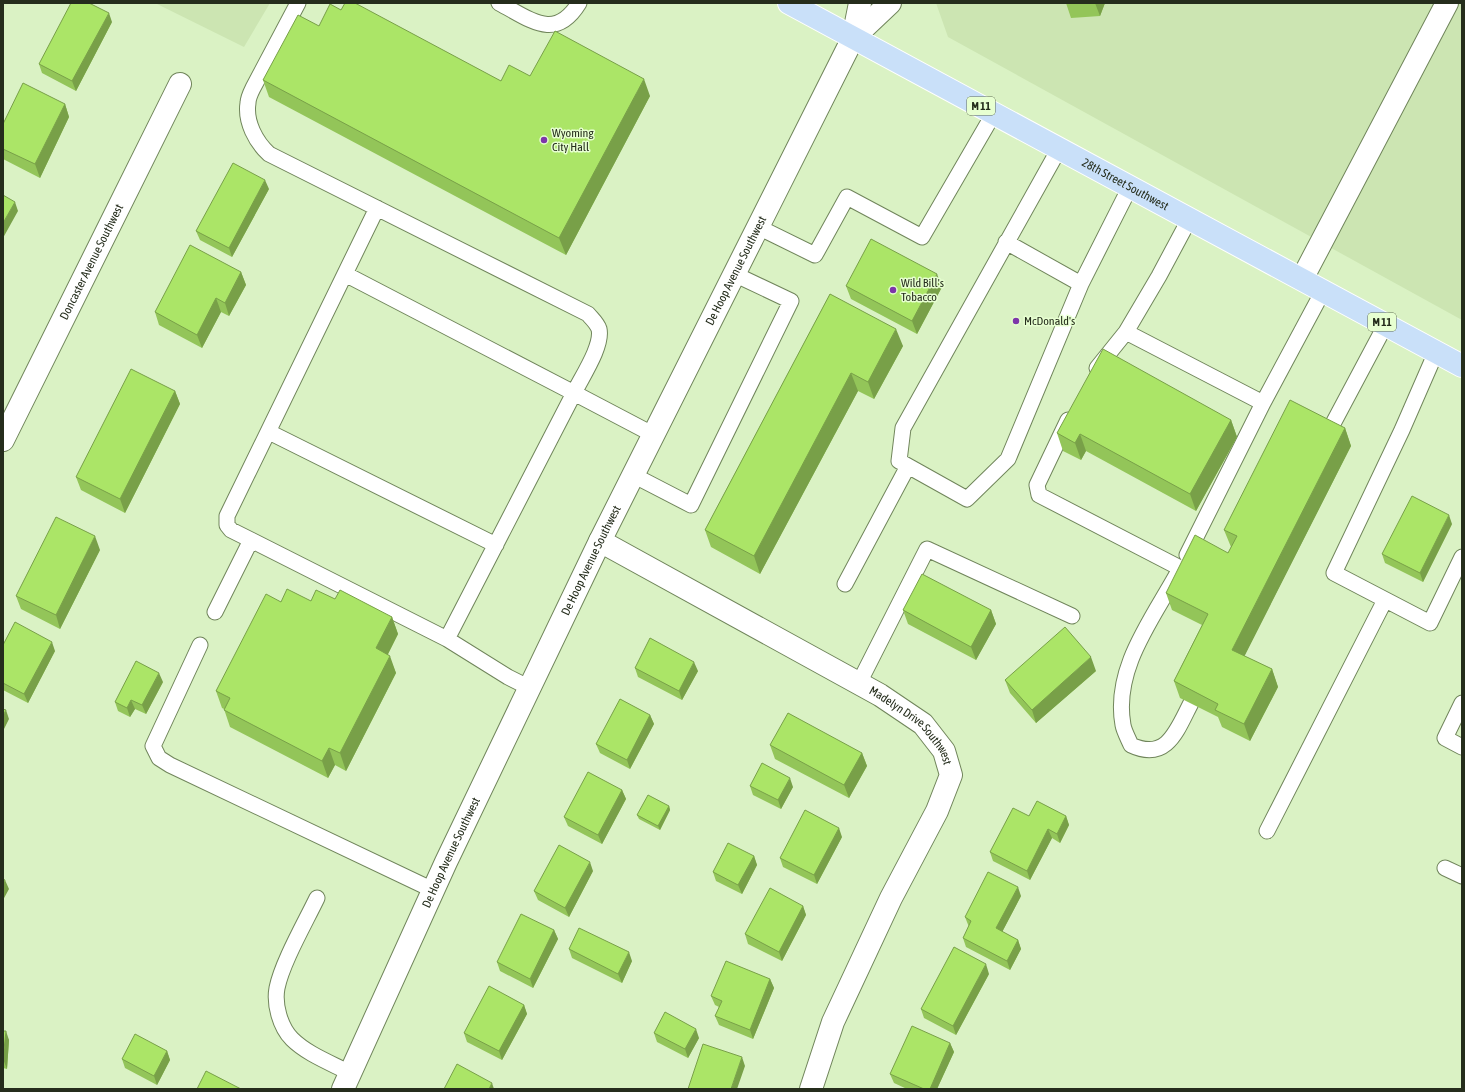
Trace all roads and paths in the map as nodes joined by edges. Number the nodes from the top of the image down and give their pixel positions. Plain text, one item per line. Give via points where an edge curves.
1 (298, 3) edge
2 (499, 3) edge
3 (579, 3) edge
4 (789, 3) edge
5 (860, 3) edge
6 (890, 3) edge
7 (1447, 3) edge
8 (853, 38) junction
9 (180, 84) dead end
10 (994, 113) junction
11 (1059, 149) junction
12 (1130, 187) junction
13 (377, 208) junction
14 (1190, 218) junction
15 (758, 227) junction
16 (1006, 242) junction
17 (346, 274) junction
18 (734, 274) junction
19 (1302, 279) junction
20 (1081, 284) junction
21 (1323, 291) junction
22 (1386, 324) junction
23 (1126, 332) junction
24 (1436, 352) junction
25 (1462, 366) edge
26 (1090, 377) edge
27 (574, 393) junction
28 (1263, 404) junction
29 (1073, 410) edge
30 (269, 432) junction
31 (654, 434) junction
32 (1328, 434) edge
33 (3, 440) edge
34 (908, 466) junction
35 (633, 476) junction
36 (251, 540) junction
37 (600, 542) junction
38 (496, 545) junction
39 (1462, 557) edge
40 (1180, 568) junction
41 (845, 584) dead end
42 (1386, 600) junction
43 (216, 612) dead end
44 (1072, 616) dead end
45 (447, 639) junction
46 (200, 645) dead end
47 (859, 683) junction
48 (530, 688) junction
49 (1191, 703) edge
50 (1462, 703) edge
51 (1462, 747) edge
52 (1267, 831) dead end
53 (1444, 868) dead end
54 (1462, 876) edge
55 (433, 890) junction
56 (317, 898) dead end
57 (346, 1081) edge
58 (812, 1089) edge

1 - 13 lane via 253,88 248,103 253,132 258,144 269,154
2 - 3 lane via 545,25 556,25 568,17
4 - 8 main road, 28th Street Southwest / M 11
5 - 8 street
6 - 8 street
7 - 19 street
8 - 10 main road, 28th Street Southwest / M 11
8 - 15 street, De Hoop Avenue Southwest
9 - 33 street, Doncaster Avenue Southwest
10 - 11 main road, 28th Street Southwest / M 11
10 - 15 lane via 922,237 847,197 815,255
11 - 12 main road, 28th Street Southwest / M 11
11 - 16 lane
12 - 14 main road, 28th Street Southwest / M 11
12 - 20 lane
13 - 17 lane
13 - 27 lane via 588,314 599,330 599,340
14 - 19 main road, 28th Street Southwest / M 11
14 - 23 lane
15 - 18 street, De Hoop Avenue Southwest
16 - 20 lane
16 - 34 lane via 903,428 899,461
17 - 27 lane
17 - 30 lane
18 - 31 street, De Hoop Avenue Southwest
18 - 35 lane via 791,301 691,505
19 - 21 main road, 28th Street Southwest / M 11
20 - 34 lane via 1008,459 967,499
21 - 22 main road, 28th Street Southwest / M 11
21 - 28 lane
22 - 24 main road, 28th Street Southwest / M 11
22 - 32 lane
23 - 26 lane
23 - 28 lane
24 - 25 main road, 28th Street Southwest / M 11
24 - 42 lane via 1334,573
27 - 31 lane
27 - 38 lane
28 - 40 lane
29 - 40 lane via 1037,485 1039,494
30 - 36 lane via 227,516 227,525 231,530
30 - 38 lane
31 - 35 street, De Hoop Avenue Southwest
34 - 41 lane
35 - 37 street, De Hoop Avenue Southwest
36 - 43 lane
36 - 45 lane
37 - 47 street, Madelyn Drive Southwest
37 - 48 street, De Hoop Avenue Southwest
38 - 45 lane
39 - 42 lane via 1430,623
40 - 49 lane via 1134,653 1124,678 1123,726 1131,745 1144,751 1159,749 1168,743
42 - 52 lane
44 - 47 lane via 927,549
45 - 48 lane
46 - 55 lane via 153,746 159,758
47 - 58 street, Madelyn Drive Southwest via 880,694 923,724 944,751 951,775 937,811 891,898 833,1022
48 - 55 street, De Hoop Avenue Southwest
50 - 51 lane via 1445,738
53 - 54 lane
55 - 57 street, De Hoop Avenue Southwest
56 - 57 lane via 285,965 277,988 276,1011 291,1038

